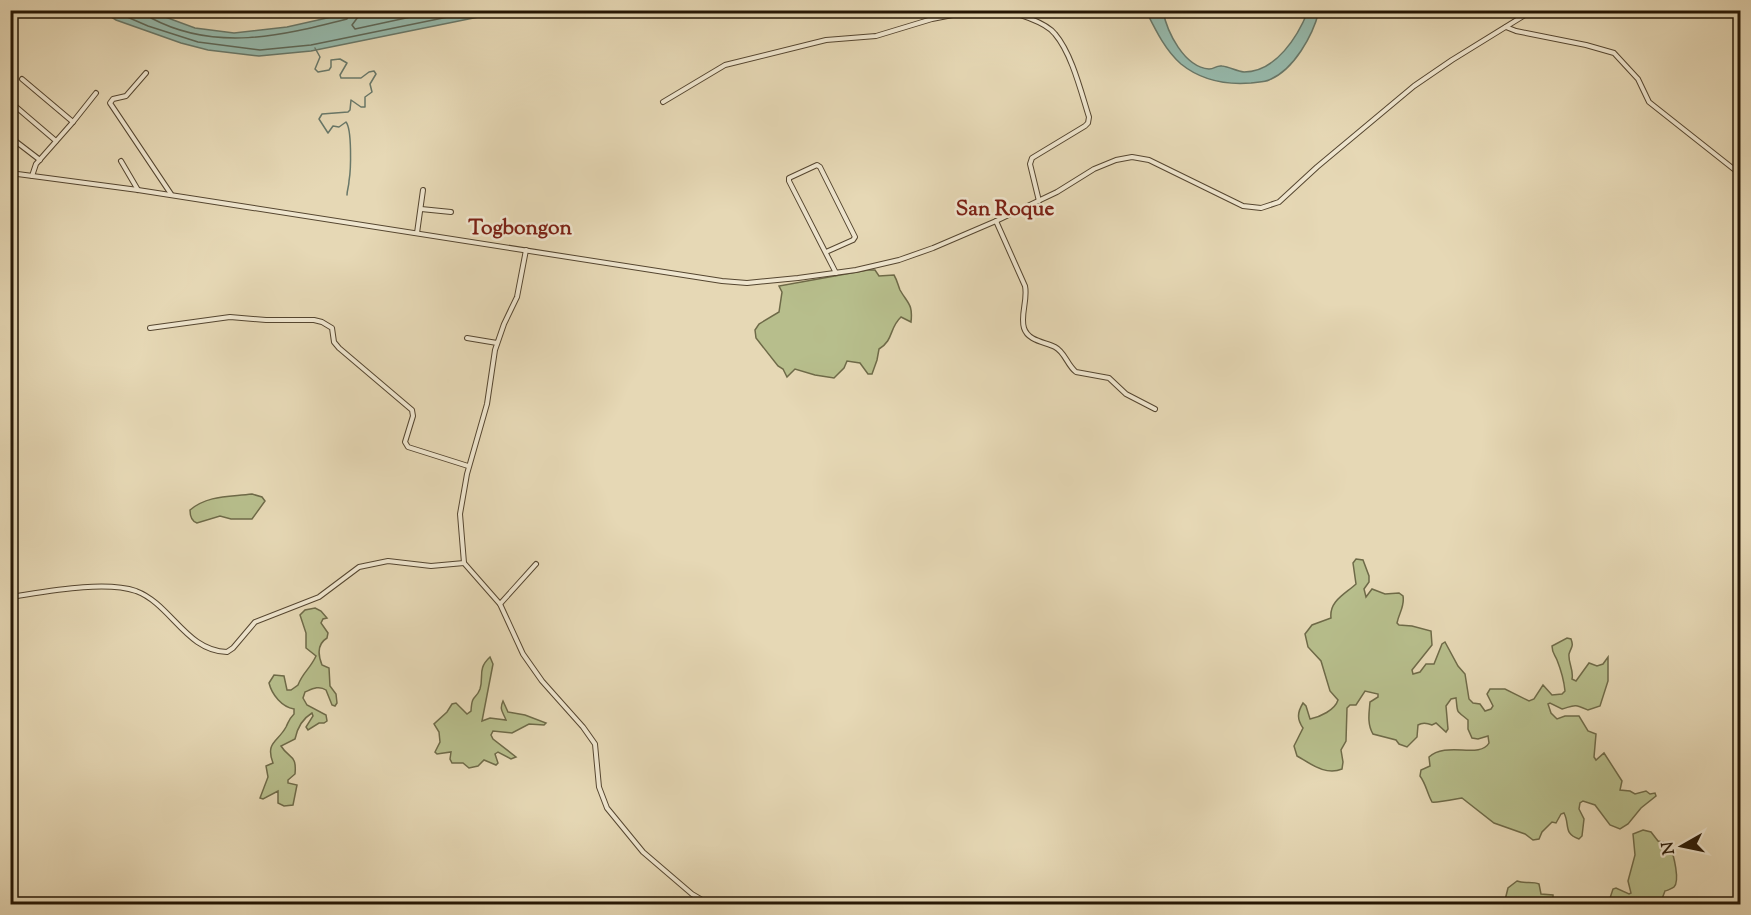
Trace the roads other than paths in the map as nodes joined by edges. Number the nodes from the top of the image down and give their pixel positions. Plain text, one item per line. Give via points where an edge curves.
1 (978, 10) edge
2 (999, 10) edge
3 (1533, 10) edge
4 (1506, 27) junction
5 (146, 73) dead end
6 (22, 79) dead end
7 (96, 93) dead end
8 (663, 102) dead end
9 (15, 106) dead end
10 (73, 122) junction
11 (10, 137) edge
12 (56, 141) junction
13 (40, 160) junction
14 (121, 161) dead end
15 (10, 173) edge
16 (1740, 174) edge
17 (32, 176) junction
18 (138, 190) junction
19 (423, 190) dead end
20 (171, 195) junction
21 (1039, 201) junction
22 (421, 209) junction
23 (451, 212) dead end
24 (996, 221) junction
25 (417, 233) junction
26 (526, 250) junction
27 (826, 252) junction
28 (836, 273) junction
29 (150, 328) dead end
30 (467, 338) dead end
31 (497, 343) junction
32 (1155, 409) dead end
33 (468, 466) junction
34 (464, 563) junction
35 (536, 564) dead end
36 (10, 597) edge
37 (500, 604) junction
38 (704, 901) dead end

1 - 8 street via 876,36 825,40 725,65
2 - 21 street via 1034,21 1056,35 1089,117 1085,126 1032,158
3 - 4 street
4 - 16 street via 1614,53 1638,79 1653,106
4 - 21 street via 1414,86 1269,207 1243,206 1149,160 1132,156 1094,168
5 - 20 street via 126,96 110,103
6 - 10 street
7 - 10 street
9 - 12 street
10 - 12 street
11 - 13 street
12 - 13 street
13 - 17 street
14 - 18 street
15 - 17 street
17 - 18 street
18 - 20 street
19 - 22 street
20 - 25 street
21 - 24 street
22 - 23 street
22 - 25 street
24 - 28 street via 916,254
24 - 32 street via 1024,286 1027,333 1060,351 1076,372 1109,378 1126,394
25 - 26 street
26 - 28 street via 722,281 760,282
26 - 31 street via 517,297
27 - 27 street via 789,180 817,165 855,237
27 - 28 street
29 - 33 street via 222,317 322,322 332,328 339,348 412,410 405,442 408,447
30 - 31 street
31 - 33 street via 487,404
33 - 34 street via 460,514
34 - 36 street via 431,566 388,561 359,567 319,597 255,622 227,652 193,639 157,604 130,590 106,587
34 - 37 street
35 - 37 street
37 - 38 street via 535,672 595,744 599,787 607,808 643,852

